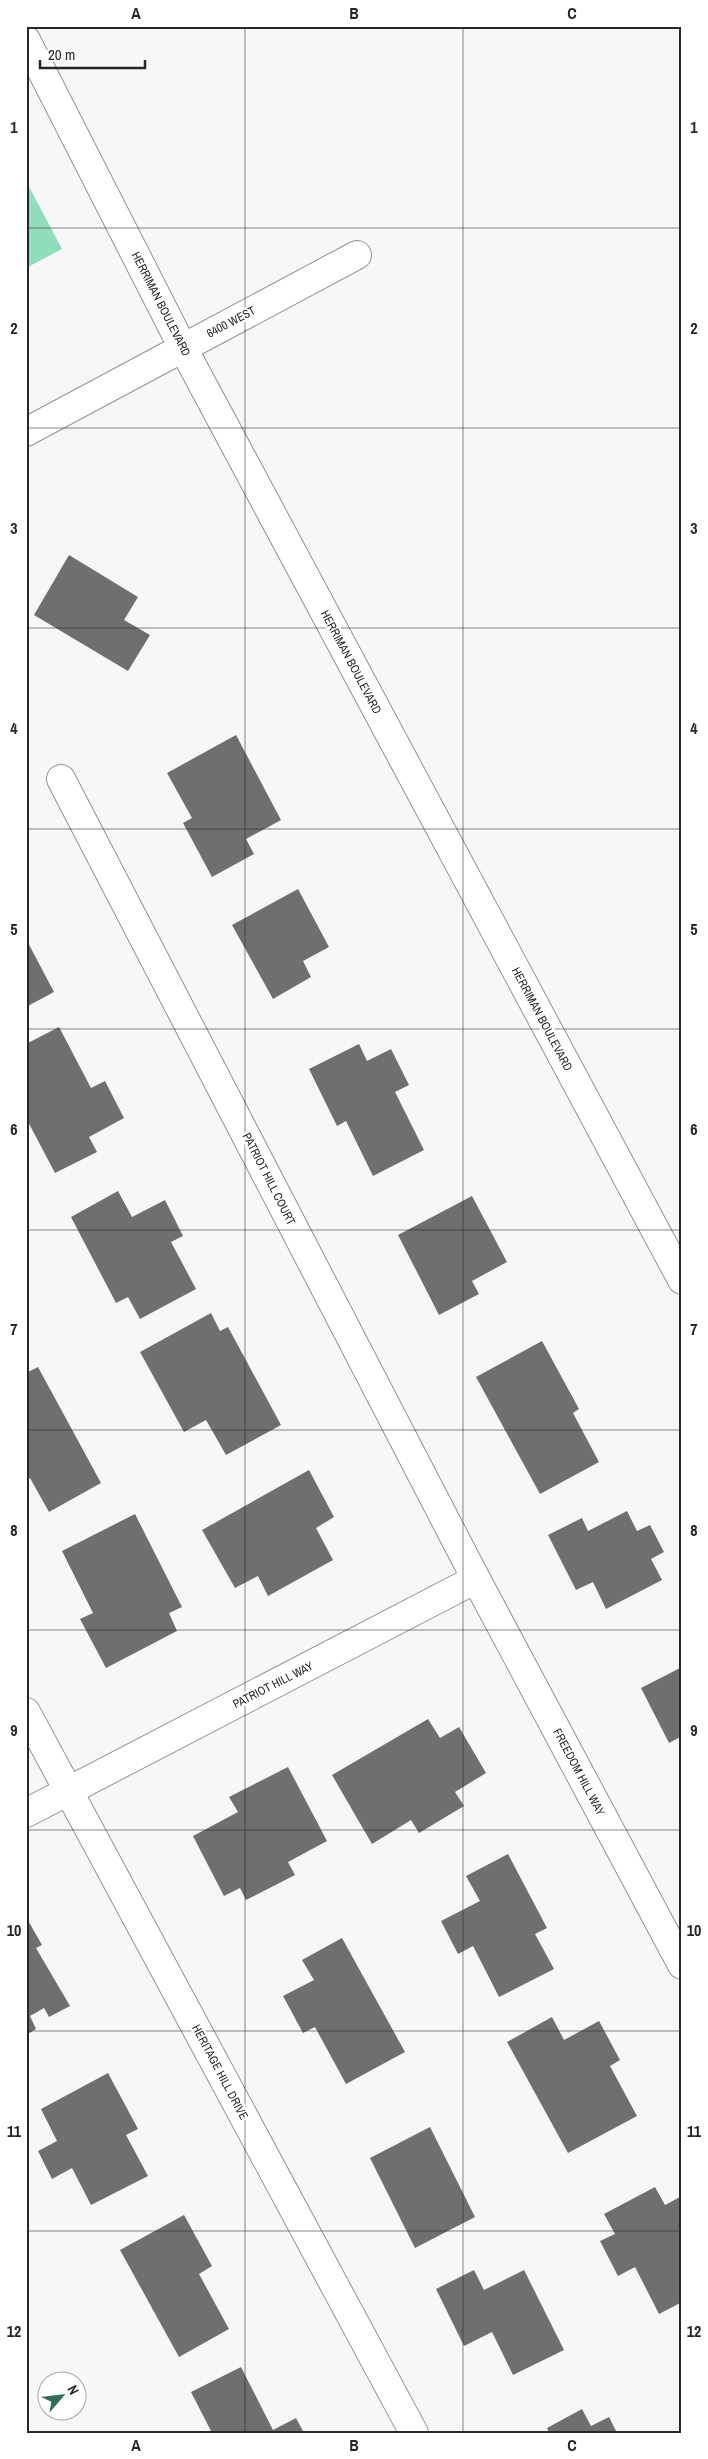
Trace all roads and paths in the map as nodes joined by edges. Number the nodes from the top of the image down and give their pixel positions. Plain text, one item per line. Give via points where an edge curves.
1 (26, 40) edge
2 (357, 255) dead end
3 (183, 348) junction
4 (26, 432) edge
5 (61, 779) dead end
6 (682, 1280) edge
7 (476, 1579) junction
8 (26, 1712) edge
9 (69, 1790) junction
10 (26, 1813) edge
11 (682, 1965) edge
12 (414, 2433) edge

1 - 3 street, HERRIMAN BOULEVARD
2 - 3 street, 6400 WEST
3 - 4 street, 6400 WEST
3 - 6 street, HERRIMAN BOULEVARD
5 - 7 street, PATRIOT HILL COURT
7 - 9 street, PATRIOT HILL WAY
7 - 11 street, FREEDOM HILL WAY
8 - 9 street, HERITAGE HILL DRIVE
9 - 10 street, PATRIOT HILL WAY
9 - 12 street, HERITAGE HILL DRIVE

